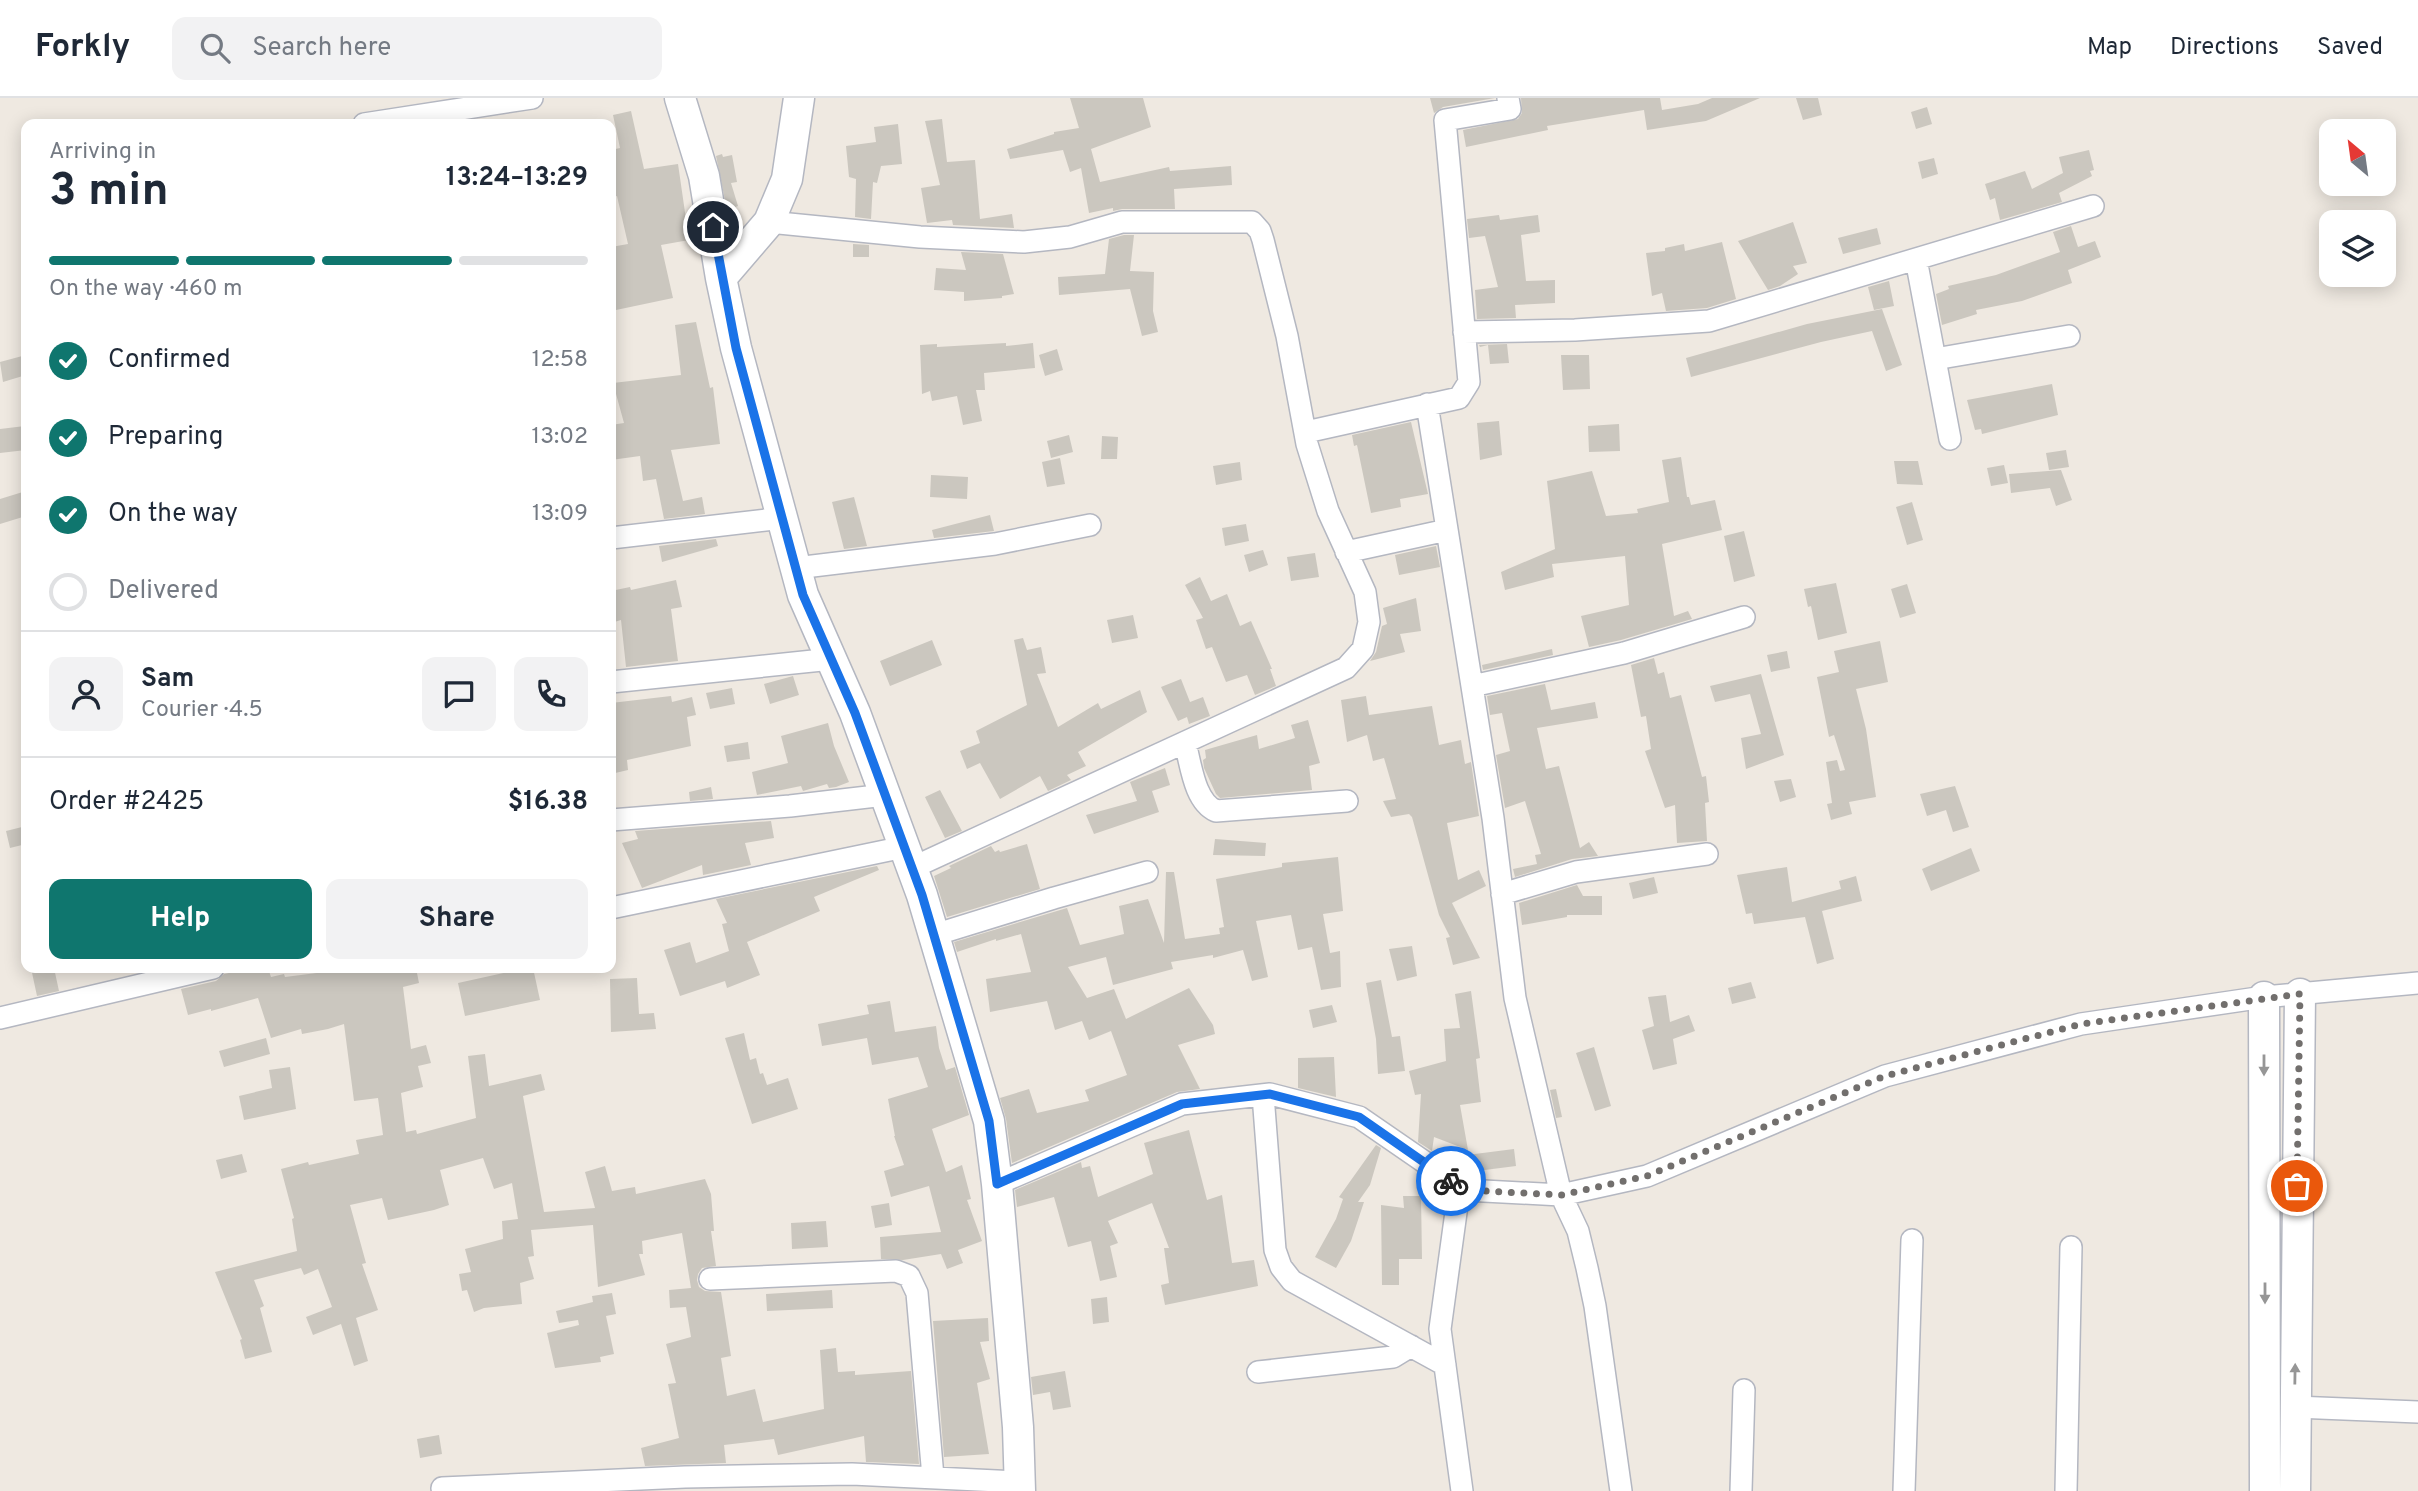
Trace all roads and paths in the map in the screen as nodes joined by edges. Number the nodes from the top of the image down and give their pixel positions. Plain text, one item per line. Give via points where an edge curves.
1 (532, 98) edge
2 (680, 98) edge
3 (799, 98) edge
4 (1508, 98) edge
5 (396, 119) edge
6 (2093, 206) dead end
7 (769, 222) junction
8 (1916, 259) junction
9 (721, 278) junction
10 (1464, 332) junction
11 (2069, 337) dead end
12 (1935, 359) junction
13 (1427, 404) junction
14 (1306, 432) junction
15 (1950, 439) dead end
16 (783, 518) junction
17 (1090, 525) dead end
18 (1447, 530) junction
19 (616, 537) edge
20 (1346, 552) junction
21 (796, 568) junction
22 (1744, 617) dead end
23 (832, 659) junction
24 (616, 681) edge
25 (1472, 686) junction
26 (1185, 743) junction
27 (885, 794) junction
28 (1347, 801) dead end
29 (616, 820) edge
30 (1707, 854) dead end
31 (908, 857) junction
32 (1147, 872) dead end
33 (1502, 894) junction
34 (616, 907) edge
35 (934, 935) junction
36 (192, 973) edge
37 (2418, 983) edge
38 (2300, 994) junction
39 (2264, 997) junction
40 (0, 1018) edge
41 (1263, 1095) junction
42 (997, 1184) junction
43 (1465, 1190) junction
44 (1562, 1195) junction
45 (1912, 1240) dead end
46 (2071, 1247) dead end
47 (710, 1279) dead end
48 (1411, 1346) junction
49 (1445, 1365) junction
50 (1258, 1372) dead end
51 (1744, 1390) dead end
52 (2295, 1407) junction
53 (2418, 1412) edge
54 (933, 1477) junction
55 (1020, 1486) edge
56 (442, 1488) dead end
57 (1462, 1491) edge
58 (1621, 1491) edge
59 (1741, 1491) edge
60 (1904, 1491) edge
61 (2066, 1491) edge
62 (2265, 1491) edge
63 (2295, 1491) edge

1 - 5 street
2 - 9 street via 704,176
3 - 7 street via 787,179
4 - 10 street via 1510,109 1445,120
6 - 8 street
7 - 9 street
7 - 14 street via 1024,242 1070,237 1122,222 1252,222 1263,240
8 - 10 street via 1709,321
8 - 12 street
9 - 16 street
10 - 13 street via 1469,382 1465,392 1459,398
11 - 12 street
12 - 15 street
13 - 14 street
13 - 18 street
14 - 20 street via 1328,511
16 - 19 street
16 - 21 street
17 - 21 street via 995,544
18 - 20 street
18 - 25 street
20 - 26 street via 1364,592 1370,622 1363,649 1346,668
21 - 23 street
22 - 25 street via 1624,653
23 - 24 street
23 - 27 street
25 - 33 street
26 - 28 street via 1199,795 1216,811
26 - 31 street
27 - 29 street
27 - 31 street
30 - 33 street via 1576,872
31 - 34 street
31 - 35 street
32 - 35 street
33 - 44 street via 1514,998
35 - 42 street via 989,1121
36 - 40 street
37 - 38 street
38 - 39 street
52 -> 38 street
39 - 44 street via 2081,1024 1885,1076 1647,1176
39 -> 62 street
41 - 42 street via 1182,1104
41 - 43 street via 1359,1117
41 - 48 street via 1275,1250 1281,1267 1292,1281
42 - 55 street
43 - 44 street
43 - 49 street via 1457,1205 1446,1275 1440,1329
44 - 58 street via 1578,1231 1595,1306
45 - 60 street
46 - 61 street
47 - 54 street via 896,1270 909,1276 917,1293
48 - 49 street
48 - 50 street via 1393,1357
49 - 57 street
51 - 59 street
52 - 53 street
52 - 63 street
54 - 55 street
54 - 56 street via 699,1476

